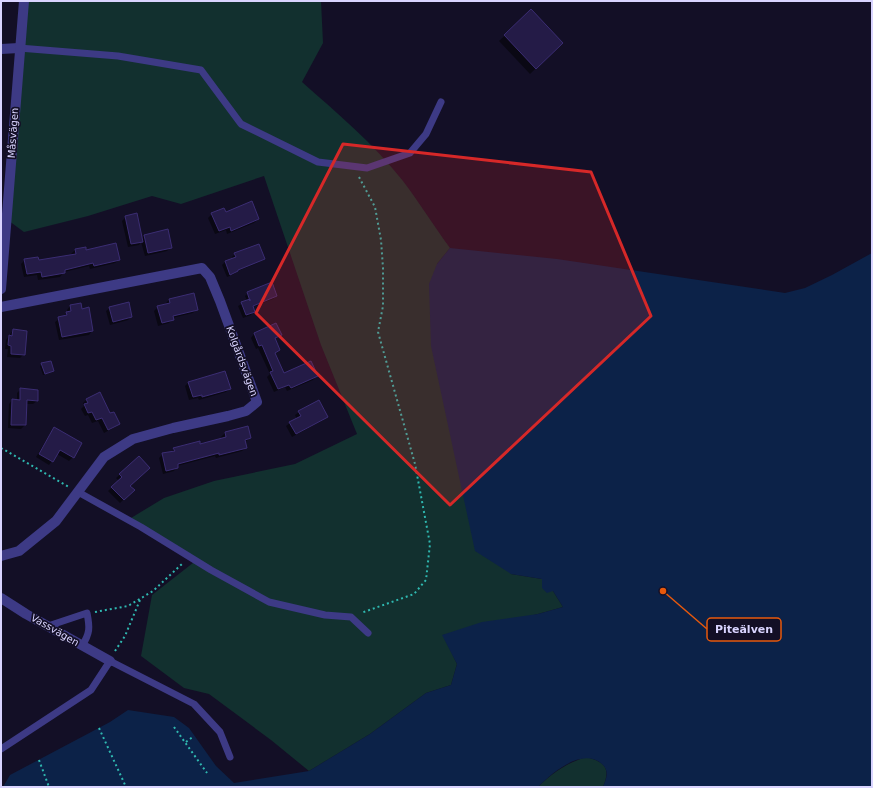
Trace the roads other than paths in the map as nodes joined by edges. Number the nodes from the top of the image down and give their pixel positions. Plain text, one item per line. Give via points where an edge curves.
1 (24, 1) edge
2 (19, 48) junction
3 (1, 50) edge
4 (441, 102) dead end
5 (4, 210) edge
6 (1, 289) edge
7 (1, 307) edge
8 (78, 492) junction
9 (1, 556) edge
10 (1, 598) edge
11 (48, 626) junction
12 (368, 633) dead end
13 (82, 646) junction
14 (110, 661) junction
15 (1, 748) edge
16 (230, 757) dead end

1 - 2 street, Måsvägen
2 - 3 street
2 - 4 lane via 118,56 201,70 241,124 318,162 367,168 410,153 426,134
2 - 5 street, Måsvägen
5 - 6 street, Måsvägen
7 - 8 street, Kolgårdsvägen via 202,268 210,278 220,301 257,402 246,411 133,439 104,457
8 - 9 street, Kolgårdsvägen via 56,520 20,551
8 - 12 lane via 269,602 325,615 351,617
10 - 11 street, Vassvägen
11 - 13 street, Vassvägen
11 - 13 lane via 87,613 90,628
13 - 14 street, Vassvägen
14 - 15 lane via 91,690
14 - 16 lane via 194,704 220,732

